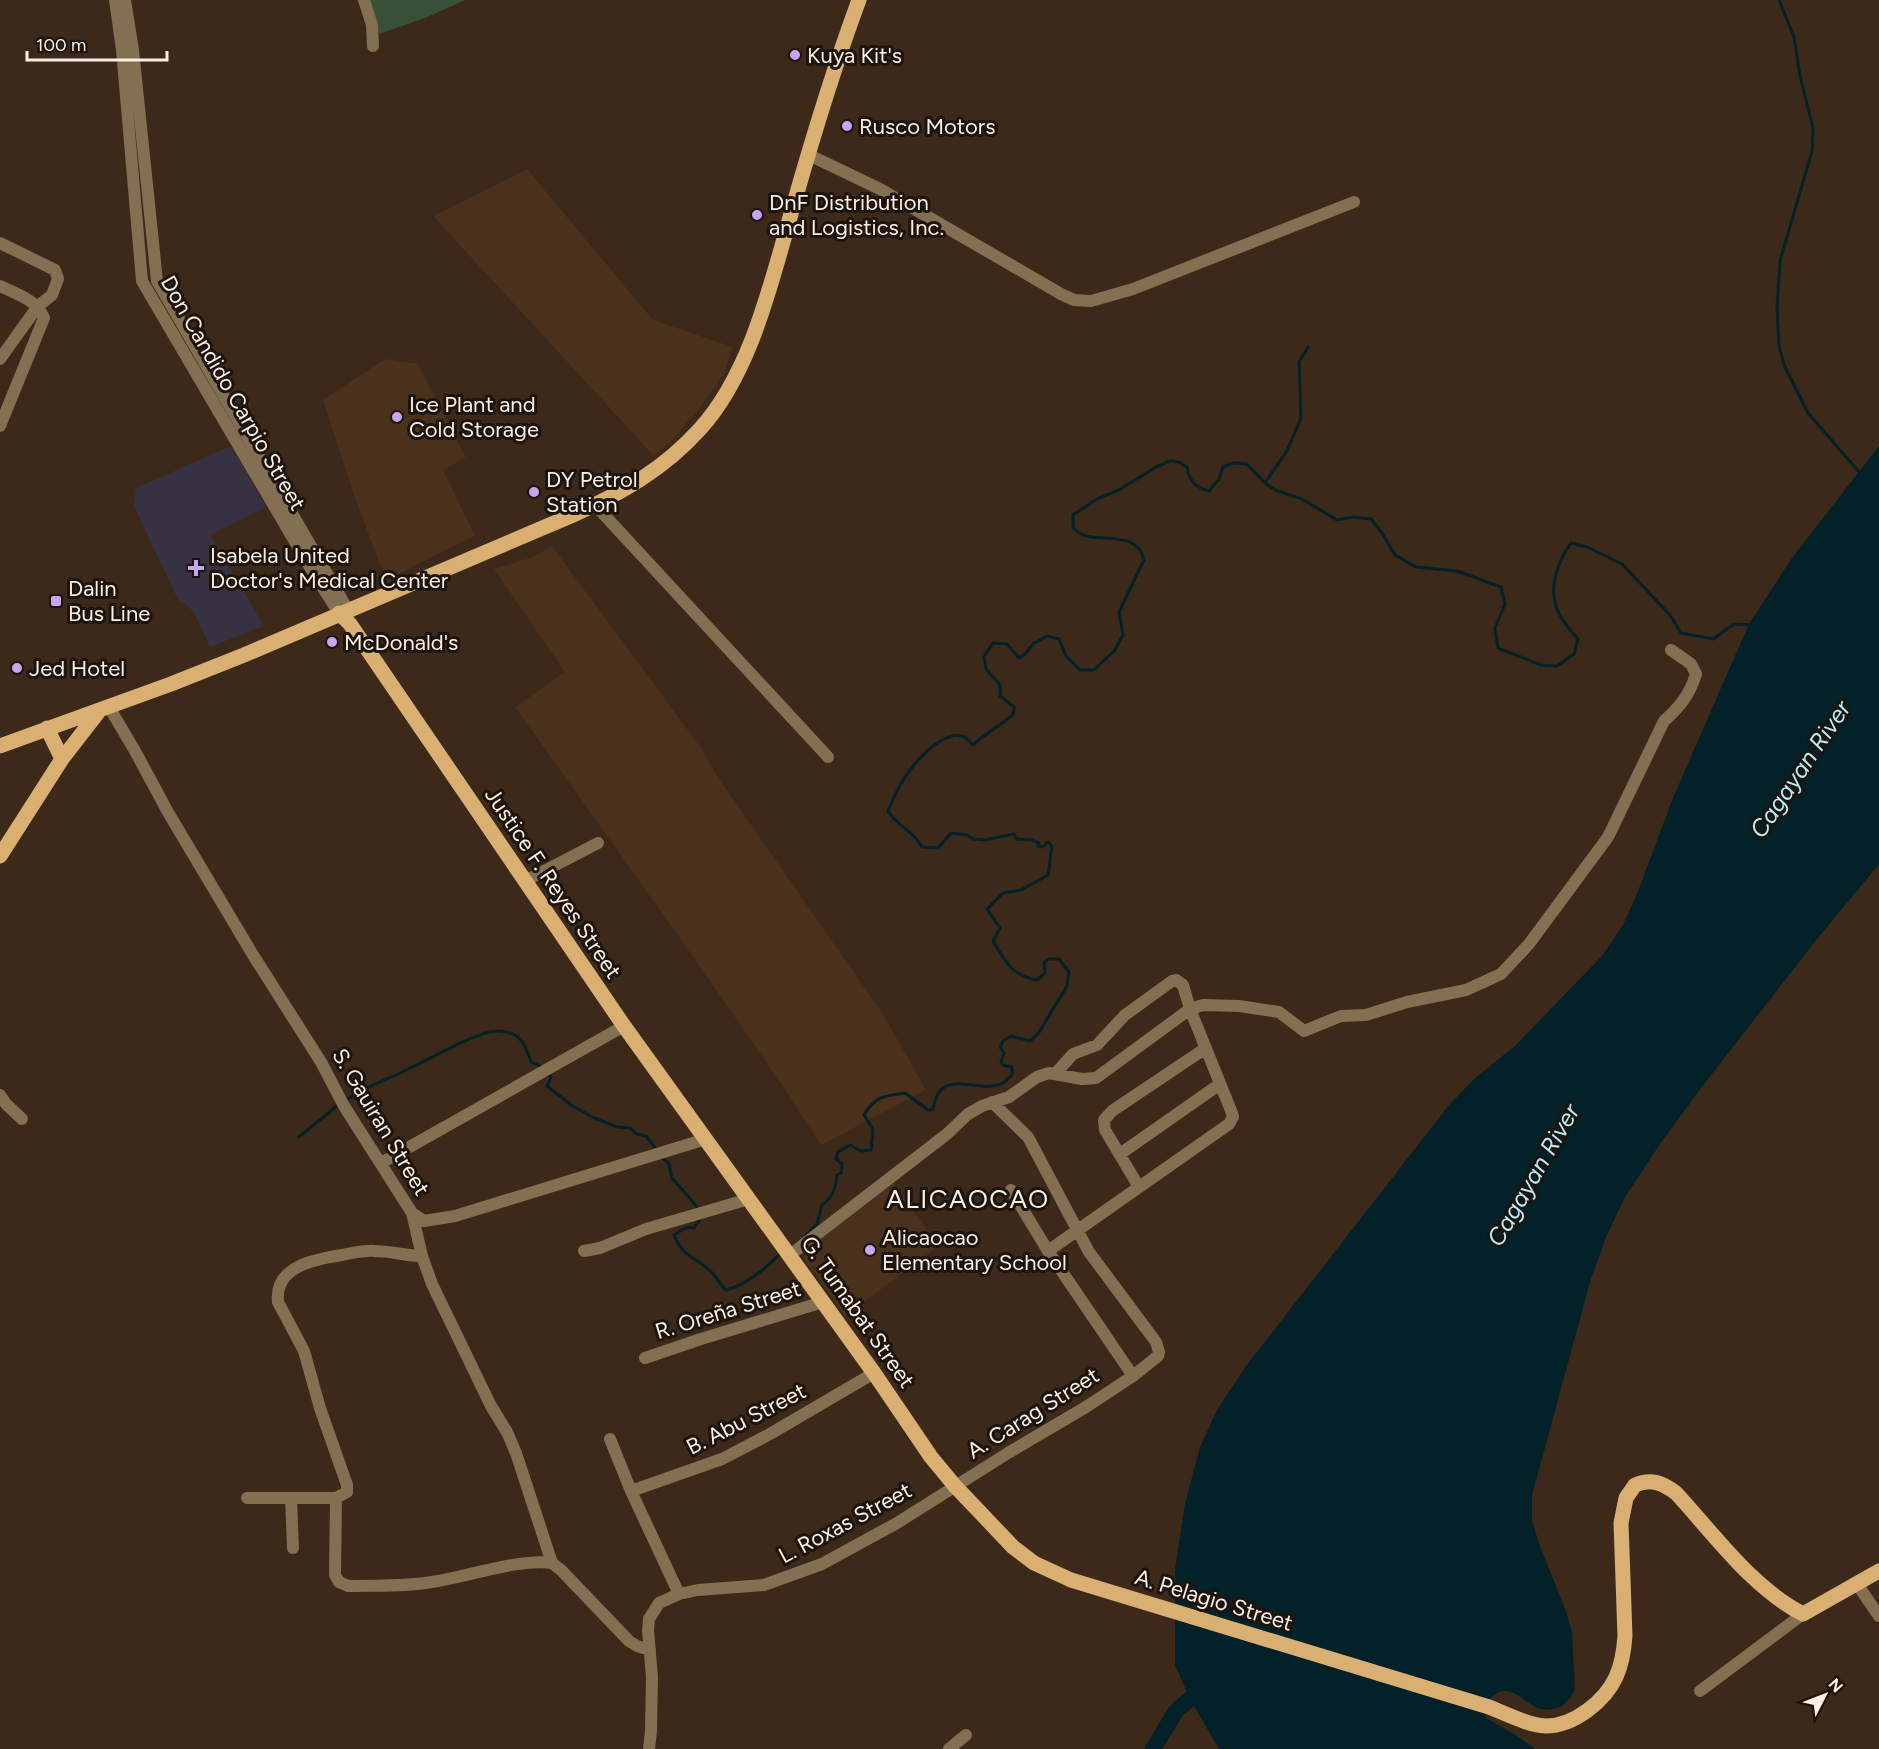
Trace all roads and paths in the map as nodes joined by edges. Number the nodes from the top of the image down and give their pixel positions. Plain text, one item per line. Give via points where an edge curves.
1 (115, 0) edge
2 (125, 0) edge
3 (364, 0) edge
4 (859, 0) edge
5 (373, 46) dead end
6 (809, 155) junction
7 (1354, 202) dead end
8 (0, 243) edge
9 (1, 289) edge
10 (38, 306) junction
11 (0, 358) edge
12 (0, 426) edge
13 (595, 505) junction
14 (346, 616) junction
15 (1671, 650) dead end
16 (104, 708) junction
17 (47, 728) junction
18 (0, 746) edge
19 (828, 757) dead end
20 (62, 759) junction
21 (598, 843) dead end
22 (0, 856) edge
23 (525, 881) junction
24 (1190, 1009) junction
25 (624, 1026) junction
26 (1206, 1047) junction
27 (1055, 1074) junction
28 (1220, 1084) junction
29 (0, 1095) edge
30 (992, 1102) junction
31 (22, 1119) dead end
32 (706, 1139) junction
33 (1120, 1154) junction
34 (381, 1163) junction
35 (724, 1164) joint
36 (1139, 1187) junction
37 (1011, 1190) dead end
38 (749, 1199) junction
39 (412, 1213) junction
40 (1078, 1230) junction
41 (584, 1251) dead end
42 (1048, 1251) junction
43 (787, 1252) junction
44 (422, 1256) junction
45 (823, 1302) junction
46 (645, 1358) dead end
47 (874, 1373) junction
48 (1133, 1376) junction
49 (610, 1439) dead end
50 (955, 1486) junction
51 (631, 1491) junction
52 (247, 1498) dead end
53 (291, 1498) junction
54 (336, 1498) junction
55 (293, 1548) dead end
56 (552, 1563) junction
57 (1879, 1571) edge
58 (1857, 1584) junction
59 (679, 1594) junction
60 (1803, 1614) junction
61 (1879, 1616) edge
62 (650, 1650) junction
63 (1700, 1691) dead end
64 (966, 1735) dead end
65 (649, 1749) edge
66 (949, 1749) edge

1 - 14 street, Don Candido Carpio Street via 142,281 306,560
2 - 14 street, Don Candido Carpio Street via 157,281
3 - 5 street via 372,25
4 - 6 main road
6 - 7 street via 880,189 1061,294 1082,302 1133,289
6 - 13 main road via 770,286 724,395 701,427 666,462
8 - 10 street via 58,274 52,295
9 - 10 street
10 - 11 street
10 - 12 street via 44,318 42,327
13 - 14 main road
13 - 19 street
14 - 16 main road
14 - 23 main road, Justice F. Reyes Street
15 - 24 street via 1691,664 1696,674 1691,691 1664,721 1608,837 1529,944 1501,974 1466,990 1366,1015 1341,1016 1304,1031 1278,1012 1203,1005
16 - 17 main road
16 - 20 main road
16 - 34 street, S. Gauiran Street via 135,750 168,814
17 - 18 main road
17 - 20 main road
20 - 22 main road
21 - 23 street
23 - 25 main road, Justice F. Reyes Street
24 - 26 street
24 - 27 street via 1096,1078
24 - 27 street via 1183,985 1172,981 1125,1015 1103,1041 1073,1054
25 - 32 main road, Justice F. Reyes Street
25 - 34 street
26 - 28 street
26 - 33 street via 1108,1115 1103,1125
27 - 30 street via 1036,1077 1016,1094
28 - 33 street
28 - 36 street via 1233,1116 1228,1124
29 - 31 street
30 - 40 street, A. Carag Street via 1028,1137
30 - 43 street via 968,1114 947,1134
32 - 35 main road, Justice F. Reyes Street
32 - 39 street via 455,1216 424,1221
33 - 36 street
34 - 39 street, S. Gauiran Street
35 - 38 main road, G. Tumabat Street
36 - 40 street
37 - 42 street
38 - 41 street
38 - 43 main road, G. Tumabat Street
39 - 44 street, S. Gauiran Street
40 - 42 street
40 - 48 street, A. Carag Street via 1089,1252 1158,1346 1155,1360
42 - 48 street
43 - 45 main road, G. Tumabat Street
44 - 54 street via 372,1250 314,1260 287,1275 279,1287 278,1302 304,1351 347,1485 347,1492
44 - 56 street, S. Gauiran Street via 432,1284 516,1453
45 - 46 street, R. Oreña Street
45 - 47 main road, G. Tumabat Street
47 - 50 main road, G. Tumabat Street
47 - 51 street, B. Abu Street via 731,1455
48 - 50 street, A. Carag Street
49 - 51 street
50 - 59 street, L. Roxas Street via 897,1523 803,1572 764,1585
50 - 60 main road, A. Pelagio Street via 1013,1547 1034,1563 1071,1580 1539,1725 1571,1720 1608,1690 1616,1678 1625,1636 1621,1523 1626,1498 1641,1482 1657,1482 1676,1493 1758,1582
51 - 59 street
52 - 53 street
53 - 54 street
53 - 55 street
54 - 56 street via 335,1575 348,1586 429,1583 494,1569
56 - 62 street, S. Gauiran Street via 629,1641
57 - 58 main road
58 - 60 main road
58 - 61 street
59 - 62 street via 653,1610 648,1630
60 - 63 street
62 - 65 street
64 - 66 street

